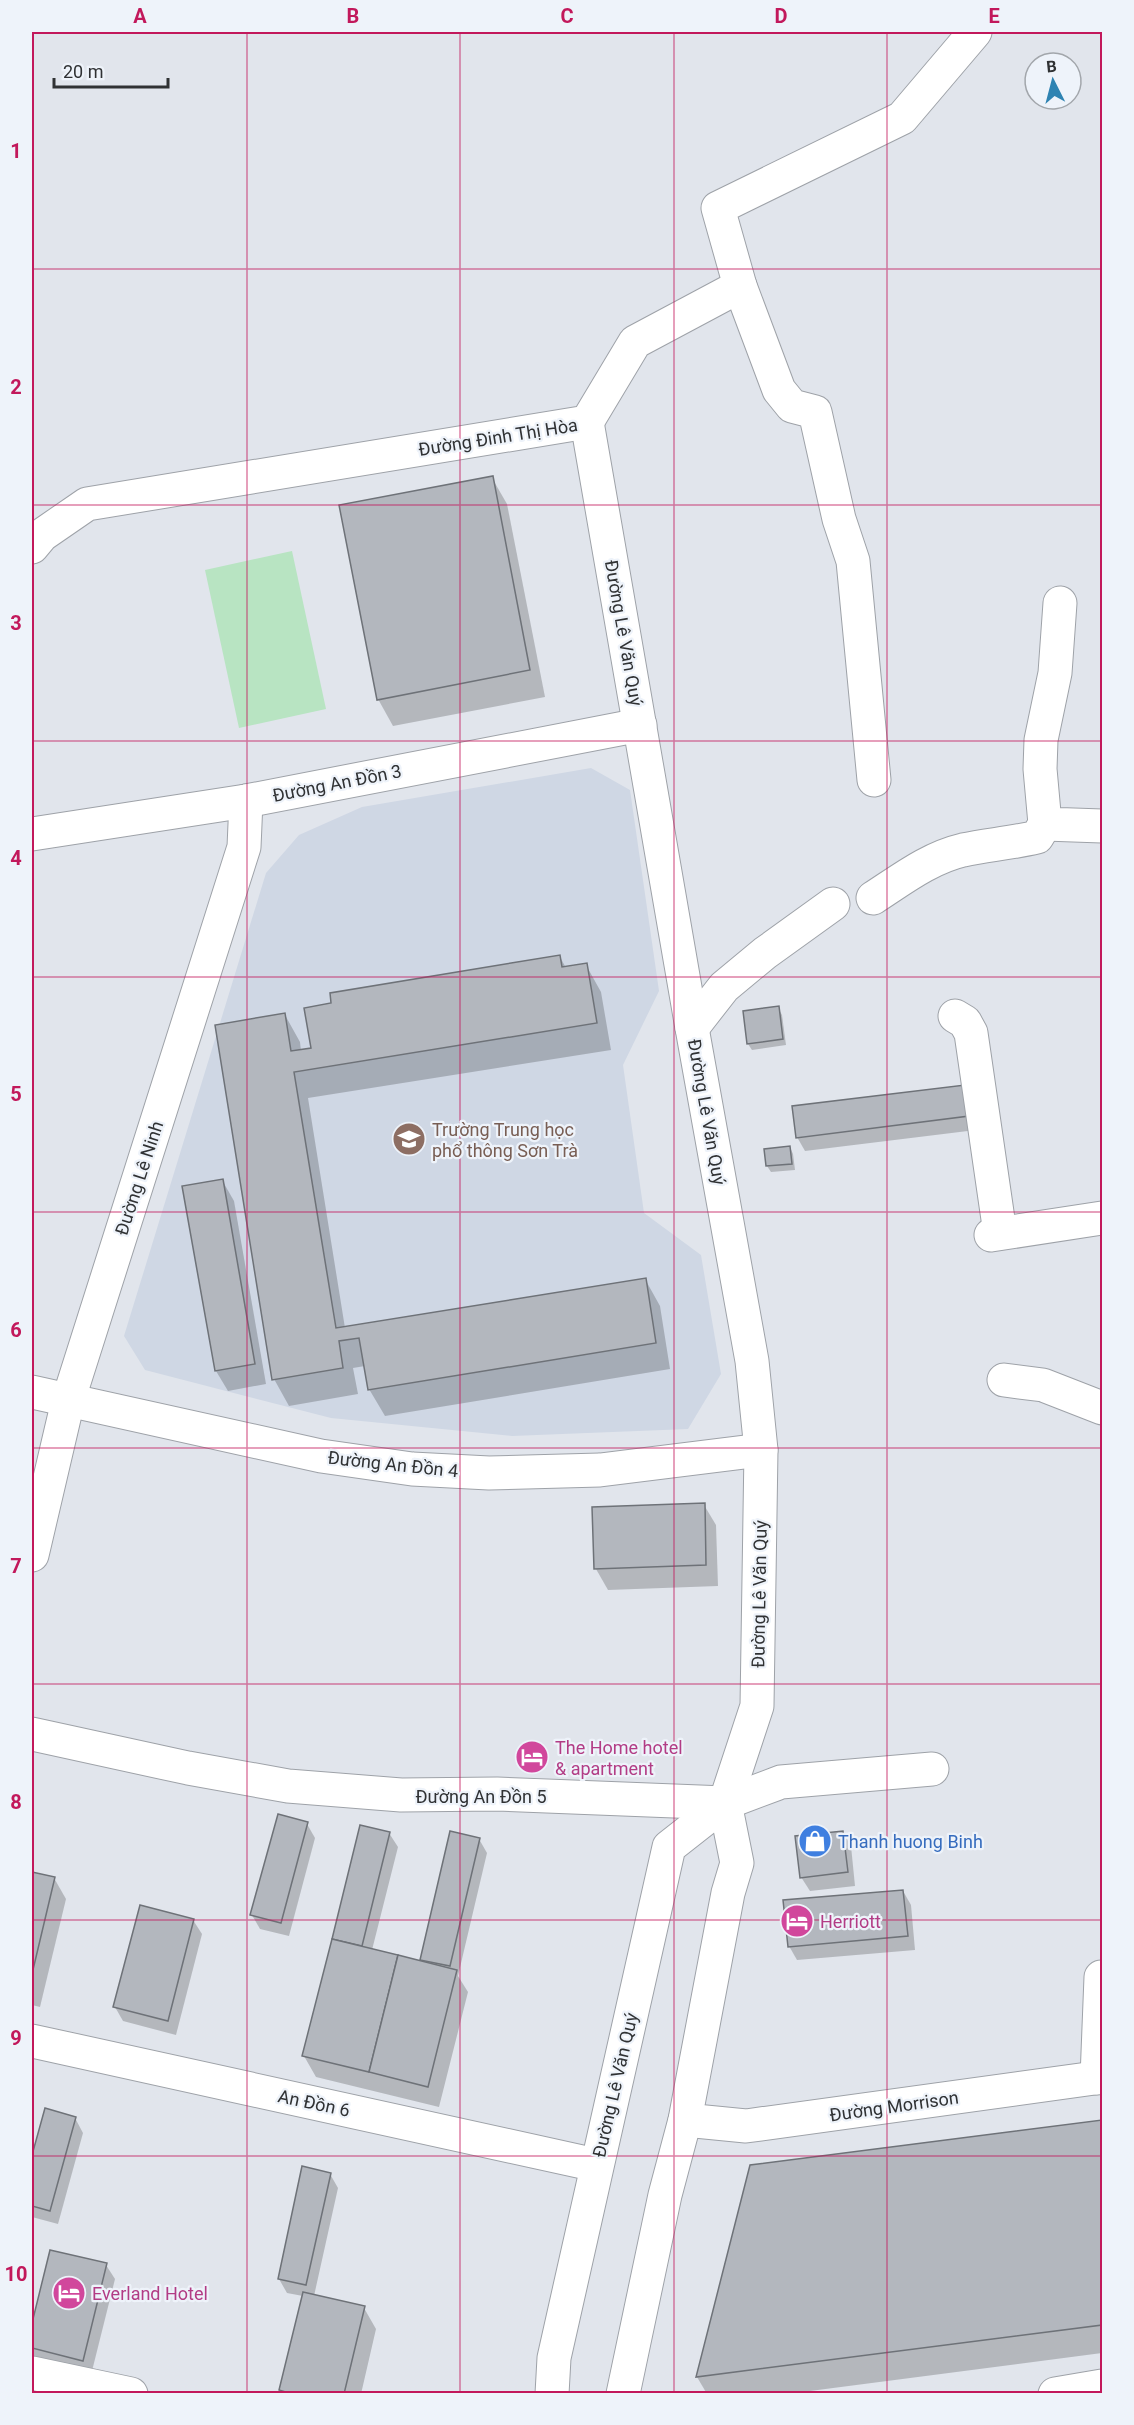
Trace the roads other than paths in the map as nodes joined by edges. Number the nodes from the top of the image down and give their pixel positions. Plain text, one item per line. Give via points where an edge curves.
1 (975, 32) edge
2 (740, 286) junction
3 (587, 422) junction
4 (32, 547) edge
5 (1060, 603) dead end
6 (640, 725) junction
7 (874, 780) dead end
8 (246, 801) junction
9 (1045, 824) junction
10 (1102, 826) edge
11 (32, 834) edge
12 (873, 898) dead end
13 (833, 904) dead end
14 (955, 1016) dead end
15 (692, 1028) junction
16 (1102, 1218) edge
17 (1004, 1380) dead end
18 (32, 1392) edge
19 (68, 1401) junction
20 (1102, 1408) edge
21 (761, 1450) junction
22 (32, 1555) edge
23 (32, 1734) edge
24 (932, 1769) dead end
25 (725, 1803) junction
26 (1101, 1977) edge
27 (32, 2041) edge
28 (1100, 2077) edge
29 (684, 2120) junction
30 (596, 2165) junction
31 (32, 2373) edge
32 (1102, 2386) edge
33 (131, 2394) edge
34 (552, 2394) edge
35 (622, 2394) edge
36 (1055, 2394) edge

1 - 2 street via 902,118 717,208
2 - 3 street, Đường Đinh Thị Hòa via 635,342
2 - 7 street via 779,390 792,406 815,412 839,519 853,561
3 - 4 street, Đường Đinh Thị Hòa via 87,504 42,535
3 - 6 street, Đường Lê Văn Quý
5 - 9 street via 1055,674 1041,740
6 - 8 street, Đường An Đồn 3
6 - 15 street, Đường Lê Văn Quý
8 - 11 street, Đường An Đồn 3
8 - 19 street, Đường Lê Ninh via 244,847
9 - 10 street
9 - 12 street via 1036,837 962,850 922,866
13 - 15 street via 724,987
14 - 16 street via 971,1032 996,1234
15 - 21 street, Đường Lê Văn Quý via 752,1361
17 - 20 street via 1043,1385
18 - 19 street, Đường An Đồn 4
19 - 21 street, Đường An Đồn 4 via 321,1456 412,1469 489,1473 600,1470
19 - 22 street, Đường Lê Ninh
21 - 25 street, Đường Lê Văn Quý via 757,1706
23 - 25 street, Đường An Đồn 5 via 288,1786 401,1795 497,1794
24 - 25 street, Đường An Đồn 5 via 781,1782
25 - 29 street, Đường Lê Văn Quý via 736,1863
25 - 30 street, Đường Lê Văn Quý via 669,1847
26 - 28 street
27 - 30 street, An Đồn 6
28 - 29 street, Đường Morrison via 746,2126
29 - 35 street, Đường Lê Văn Quý
30 - 34 street, Đường Lê Văn Quý via 554,2358
31 - 33 street
32 - 36 street

